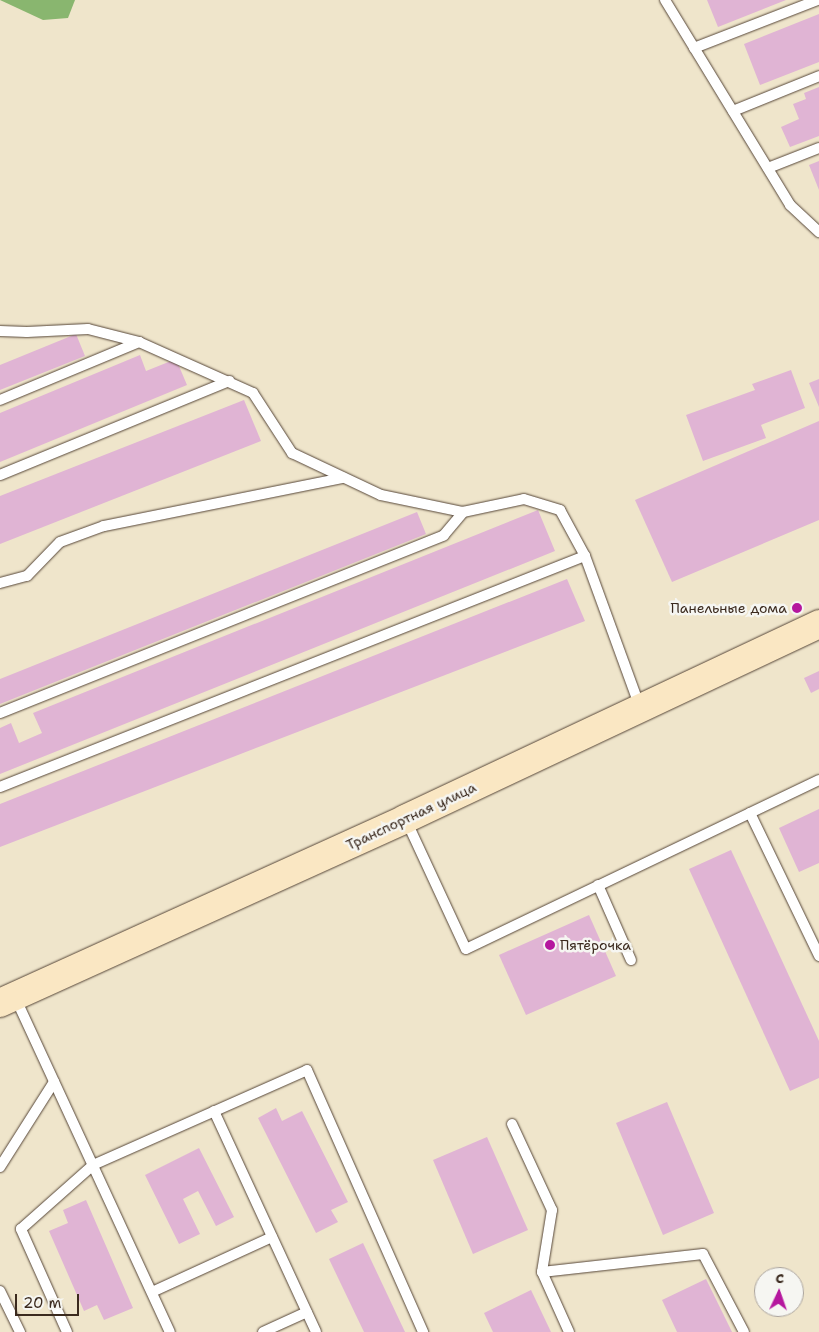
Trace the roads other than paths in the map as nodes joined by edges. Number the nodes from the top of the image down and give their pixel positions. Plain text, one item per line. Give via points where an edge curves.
1 (665, 0) edge
2 (818, 0) edge
3 (694, 48) junction
4 (819, 76) edge
5 (733, 111) junction
6 (819, 148) edge
7 (768, 168) junction
8 (819, 232) edge
9 (0, 331) edge
10 (139, 342) junction
11 (229, 381) junction
12 (0, 400) edge
13 (0, 474) edge
14 (344, 477) junction
15 (463, 512) junction
16 (586, 556) junction
17 (0, 583) edge
18 (819, 624) edge
19 (640, 707) junction
20 (0, 713) edge
21 (819, 780) edge
22 (0, 787) edge
23 (750, 813) junction
24 (405, 820) junction
25 (598, 885) junction
26 (819, 956) edge
27 (631, 960) dead end
28 (5, 1000) edge
29 (54, 1082) junction
30 (214, 1111) junction
31 (512, 1124) dead end
32 (93, 1165) junction
33 (0, 1167) edge
34 (272, 1237) junction
35 (542, 1272) junction
36 (0, 1291) edge
37 (152, 1292) junction
38 (307, 1312) junction
39 (20, 1332) edge
40 (67, 1332) edge
41 (170, 1332) edge
42 (263, 1332) edge
43 (316, 1332) edge
44 (423, 1332) edge
45 (569, 1332) edge
46 (744, 1332) edge

1 - 3 lane
2 - 3 lane
3 - 5 lane
4 - 5 lane
5 - 7 lane
6 - 7 lane
7 - 8 lane via 790,205
9 - 10 lane via 88,329
10 - 11 lane
10 - 12 lane
11 - 13 lane
11 - 14 lane via 253,393 292,453
14 - 15 lane via 381,495
14 - 17 lane via 104,526 60,542 27,576
15 - 16 lane via 524,499 560,510
15 - 20 lane via 444,535
16 - 19 lane
16 - 22 lane
18 - 19 main road, Транспортная улица
19 - 24 main road, Транспортная улица
21 - 23 lane
23 - 25 lane
23 - 26 lane
24 - 25 lane via 466,948
24 - 28 main road, Транспортная улица
25 - 27 lane
28 - 29 lane
29 - 32 lane
29 - 33 lane
30 - 32 lane
30 - 34 lane
30 - 44 lane via 307,1070
31 - 35 lane via 552,1210
32 - 37 lane
32 - 40 lane via 22,1229
34 - 37 lane
34 - 38 lane
35 - 45 lane
35 - 46 lane via 703,1254
36 - 39 lane
37 - 41 lane
38 - 42 lane
38 - 43 lane

